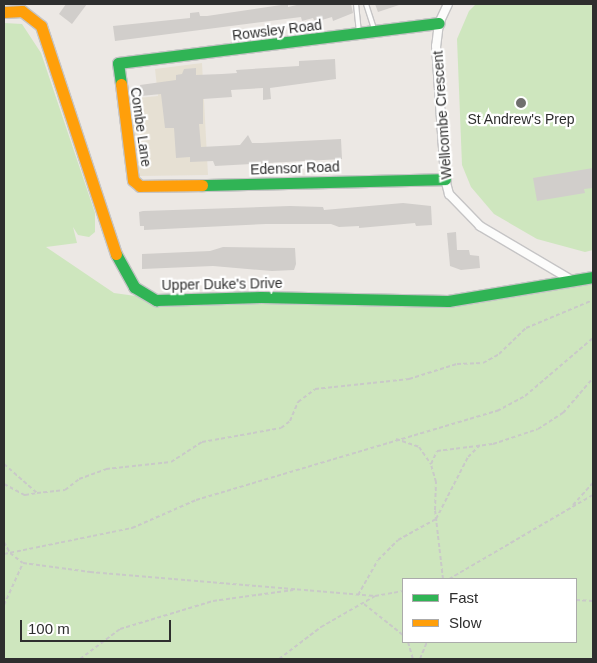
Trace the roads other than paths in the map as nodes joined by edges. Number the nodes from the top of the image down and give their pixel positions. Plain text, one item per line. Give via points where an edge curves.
1 (356, 4) edge
2 (366, 4) edge
3 (448, 4) edge
4 (24, 8) edge
5 (4, 12) edge
6 (439, 23) junction
7 (376, 33) junction
8 (358, 35) junction
9 (118, 63) joint
10 (445, 179) junction
11 (146, 187) joint
12 (593, 277) edge
13 (573, 281) junction

1 - 8 lane
2 - 7 lane
3 - 6 street, Wellcombe Crescent
4 - 5 main road, Upper Duke's Drive
4 - 13 main road, Upper Duke's Drive via 41,26 119,262 134,287 145,295 171,301 261,297 448,301
6 - 7 main road, Rowsley Road
6 - 10 street, Wellcombe Crescent via 436,46
7 - 8 main road, Rowsley Road
8 - 9 main road, Rowsley Road
9 - 11 main road, Combe Lane via 133,180
10 - 11 main road, Edensor Road
10 - 13 street, Wellcombe Crescent via 449,194 480,226
12 - 13 main road, Upper Duke's Drive

